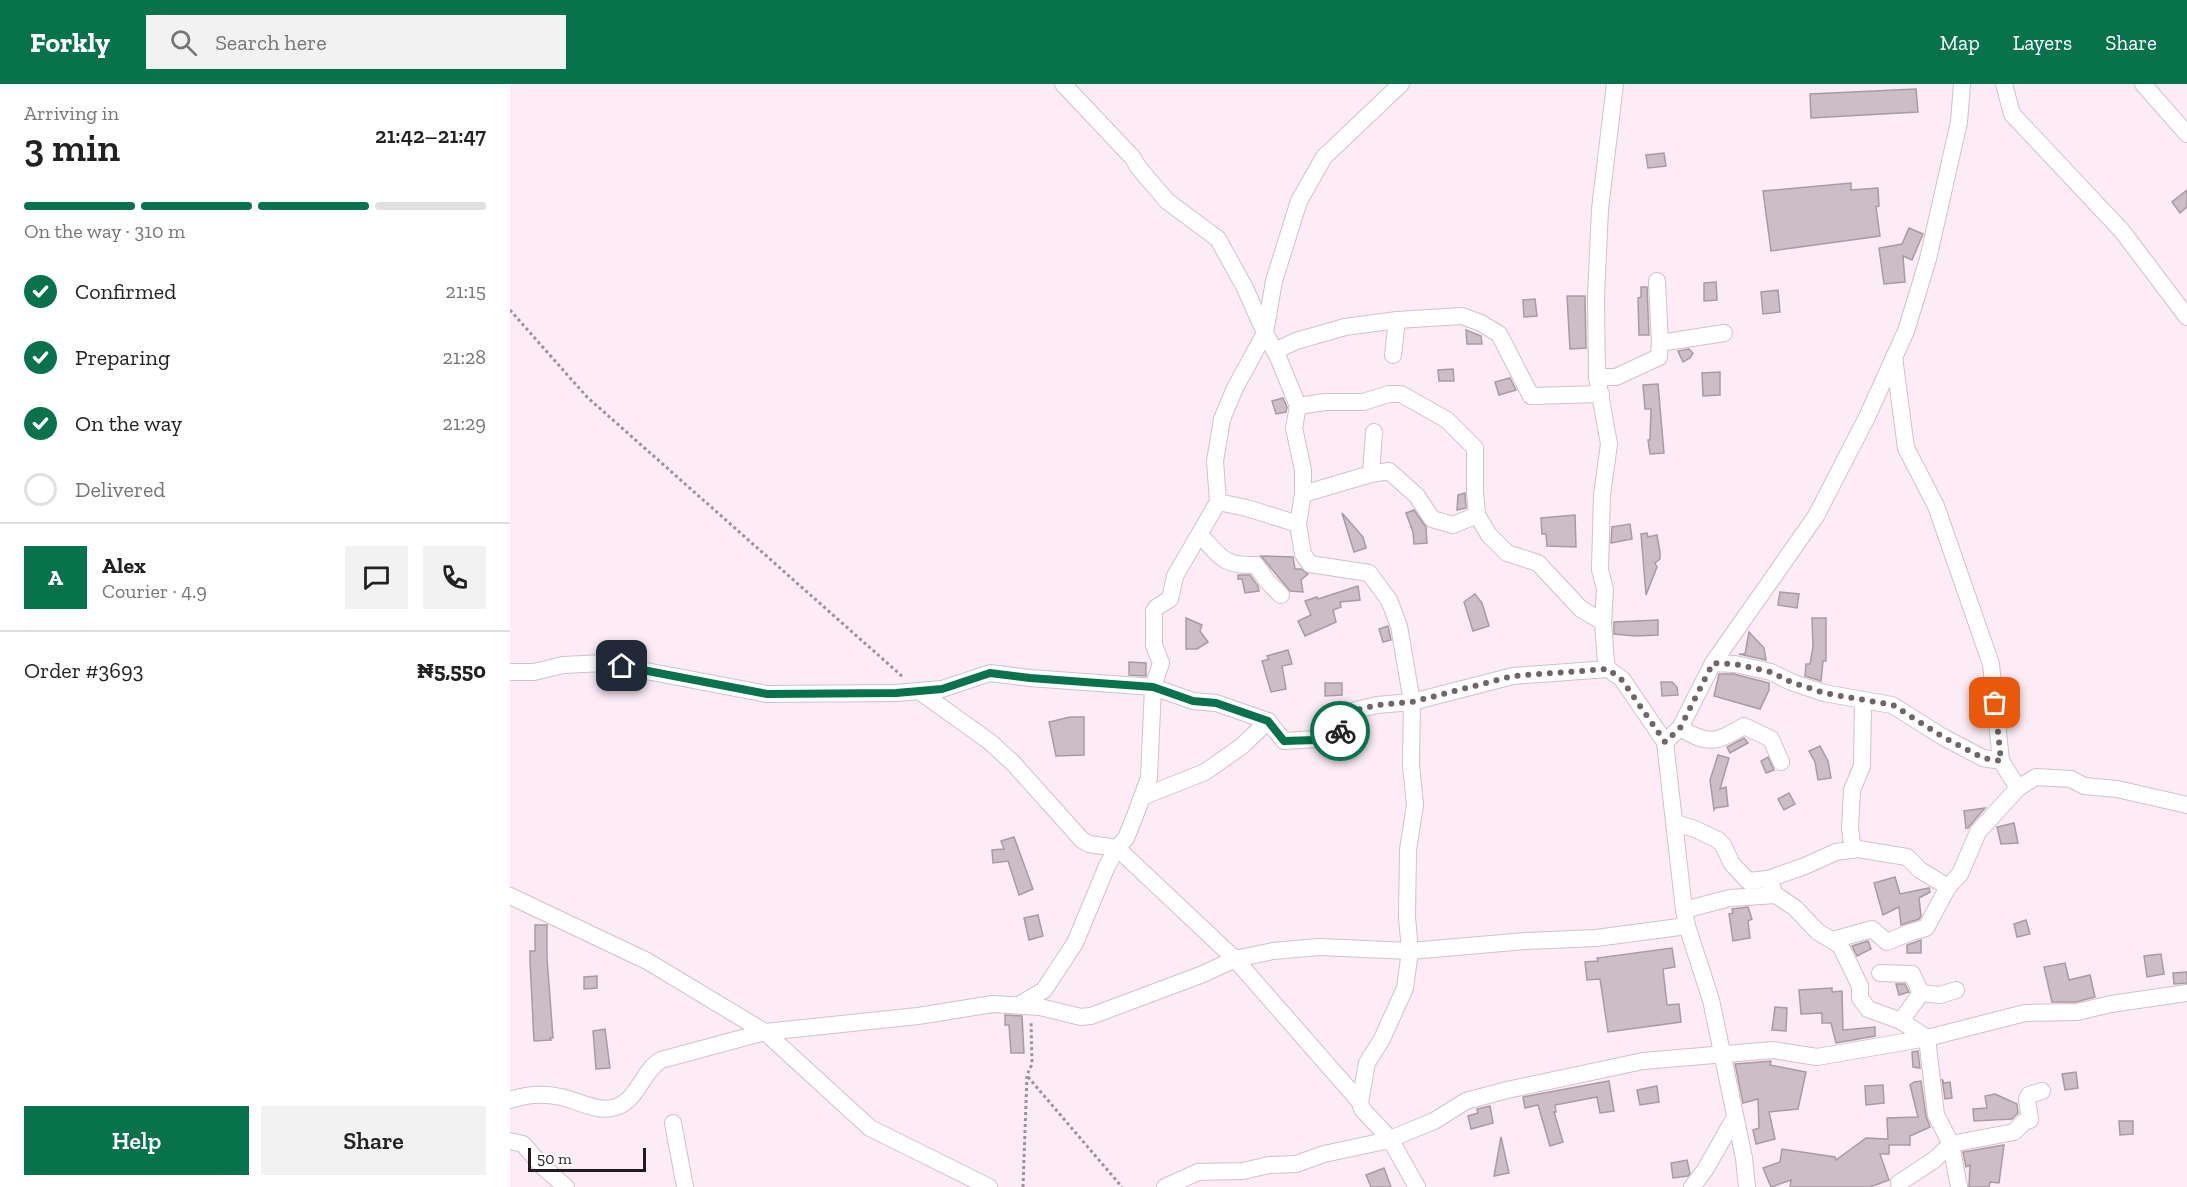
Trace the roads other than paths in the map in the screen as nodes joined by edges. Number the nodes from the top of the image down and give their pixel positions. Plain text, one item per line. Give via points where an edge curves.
1 (1063, 84) edge
2 (1401, 84) edge
3 (1615, 84) edge
4 (1962, 84) edge
5 (2004, 84) edge
6 (2143, 84) edge
7 (2187, 134) edge
8 (1657, 281) dead end
9 (2187, 317) edge
10 (1397, 320) junction
11 (1265, 333) junction
12 (1724, 333) dead end
13 (1660, 343) junction
14 (1275, 351) junction
15 (1393, 355) dead end
16 (1894, 357) junction
17 (1599, 386) junction
18 (1298, 406) junction
19 (1374, 432) dead end
20 (1371, 474) junction
21 (1303, 494) junction
22 (1218, 502) junction
23 (1477, 515) junction
24 (1298, 524) junction
25 (1200, 535) junction
26 (1281, 595) dead end
27 (1603, 622) junction
28 (1713, 663) junction
29 (1608, 669) junction
30 (510, 672) edge
31 (1153, 687) junction
32 (919, 691) junction
33 (1863, 701) junction
34 (1412, 702) junction
35 (1268, 721) junction
36 (1680, 728) junction
37 (1665, 742) junction
38 (2001, 761) junction
39 (1782, 762) dead end
40 (2018, 788) junction
41 (1142, 797) junction
42 (2187, 805) edge
43 (1675, 823) junction
44 (1117, 848) junction
45 (1853, 850) junction
46 (1768, 879) junction
47 (1948, 887) junction
48 (1776, 895) junction
49 (510, 896) edge
50 (1686, 918) junction
51 (1833, 940) junction
52 (1410, 951) junction
53 (1236, 959) junction
54 (1880, 973) dead end
55 (1956, 990) dead end
56 (1921, 993) junction
57 (2187, 993) edge
58 (1024, 1006) junction
59 (1901, 1021) junction
60 (765, 1032) junction
61 (1926, 1038) junction
62 (1722, 1054) junction
63 (2042, 1090) dead end
64 (510, 1100) edge
65 (1360, 1102) junction
66 (1734, 1119) junction
67 (673, 1123) dead end
68 (1390, 1139) junction
69 (510, 1141) edge
70 (1951, 1143) junction
71 (566, 1187) edge
72 (685, 1187) edge
73 (989, 1187) edge
74 (1166, 1187) edge
75 (1417, 1187) edge
76 (1692, 1187) edge
77 (1747, 1187) edge
78 (1900, 1187) edge
79 (1959, 1187) edge

1 - 11 street via 1133,158 1167,201 1218,239
2 - 11 street via 1331,150 1313,174 1287,237
3 - 17 street via 1599,220
4 - 16 street via 1959,122 1928,259
5 - 9 street via 2012,114 2122,231
6 - 7 street
8 - 13 street
10 - 14 street via 1346,327
10 - 15 street
10 - 17 street via 1470,317 1499,334 1531,396
11 - 14 street
11 - 22 street via 1222,419 1215,461
12 - 13 street
13 - 17 street via 1659,357
14 - 18 street
16 - 28 street via 1868,417 1815,516
16 - 38 street via 1906,448 1936,506 1991,664
17 - 27 street via 1609,444 1602,495
18 - 21 street via 1294,428
18 - 23 street via 1363,402 1401,394 1443,417 1475,448
19 - 20 street
20 - 21 street
20 - 23 street via 1389,471 1417,496 1432,519 1453,525
21 - 24 street
22 - 24 street
22 - 25 street
23 - 27 street via 1489,536 1507,553 1538,563 1581,609
24 - 34 street via 1303,554 1310,564 1369,573 1388,597 1399,626
25 - 26 street via 1234,566 1256,565
25 - 31 street via 1175,576 1170,599 1154,611 1154,645 1161,663
27 - 29 street
28 - 33 street via 1771,672 1824,693
28 - 36 street
29 - 34 street via 1513,676
29 - 37 street via 1622,680
30 - 32 street via 604,663 767,694
31 - 32 street via 990,673 942,689
31 - 35 street
31 - 41 street via 1149,778
32 - 44 street via 990,742 1082,840
33 - 38 street via 1893,705 1983,758
33 - 45 street via 1863,762 1852,790
34 - 35 street via 1352,711 1344,730 1316,740 1284,741
34 - 52 street via 1415,805 1408,850
35 - 41 street via 1242,746 1205,772
36 - 37 street
36 - 39 street via 1697,738 1720,740 1744,726 1771,740
37 - 43 street
38 - 40 street
40 - 42 street via 2036,777 2071,779 2084,786 2117,789
40 - 47 street via 1978,832 1960,874
41 - 44 street via 1126,838
43 - 46 street via 1718,840 1748,881
43 - 50 street
44 - 53 street
44 - 58 street via 1075,944 1044,990
45 - 46 street via 1836,852
45 - 47 street via 1907,857
46 - 48 street
47 - 51 street via 1926,928 1887,942 1872,929
48 - 50 street via 1730,898
48 - 51 street via 1818,932
49 - 60 street via 647,962
50 - 52 street via 1596,939
50 - 62 street via 1711,1000
51 - 59 street via 1840,945 1868,1009
52 - 53 street via 1300,948
52 - 65 street via 1405,988 1367,1063
53 - 58 street via 1091,1017
53 - 65 street
54 - 56 street via 1912,974
55 - 56 street via 1940,995
56 - 59 street
57 - 61 street via 2077,1011 2025,1013
58 - 60 street via 993,1005
59 - 61 street
60 - 64 street via 661,1060 653,1065 629,1099 614,1107 600,1108 546,1094
60 - 73 street via 870,1128
61 - 62 street via 1816,1057 1773,1050
61 - 70 street via 1936,1115
62 - 66 street
62 - 68 street via 1643,1061 1507,1090 1466,1101 1434,1121
63 - 70 street via 2028,1097 2030,1120 2014,1132
65 - 68 street
66 - 76 street
66 - 77 street
67 - 72 street
68 - 74 street via 1296,1164 1198,1172
68 - 75 street
69 - 71 street via 522,1144
70 - 78 street via 1934,1160 1899,1183
70 - 79 street

